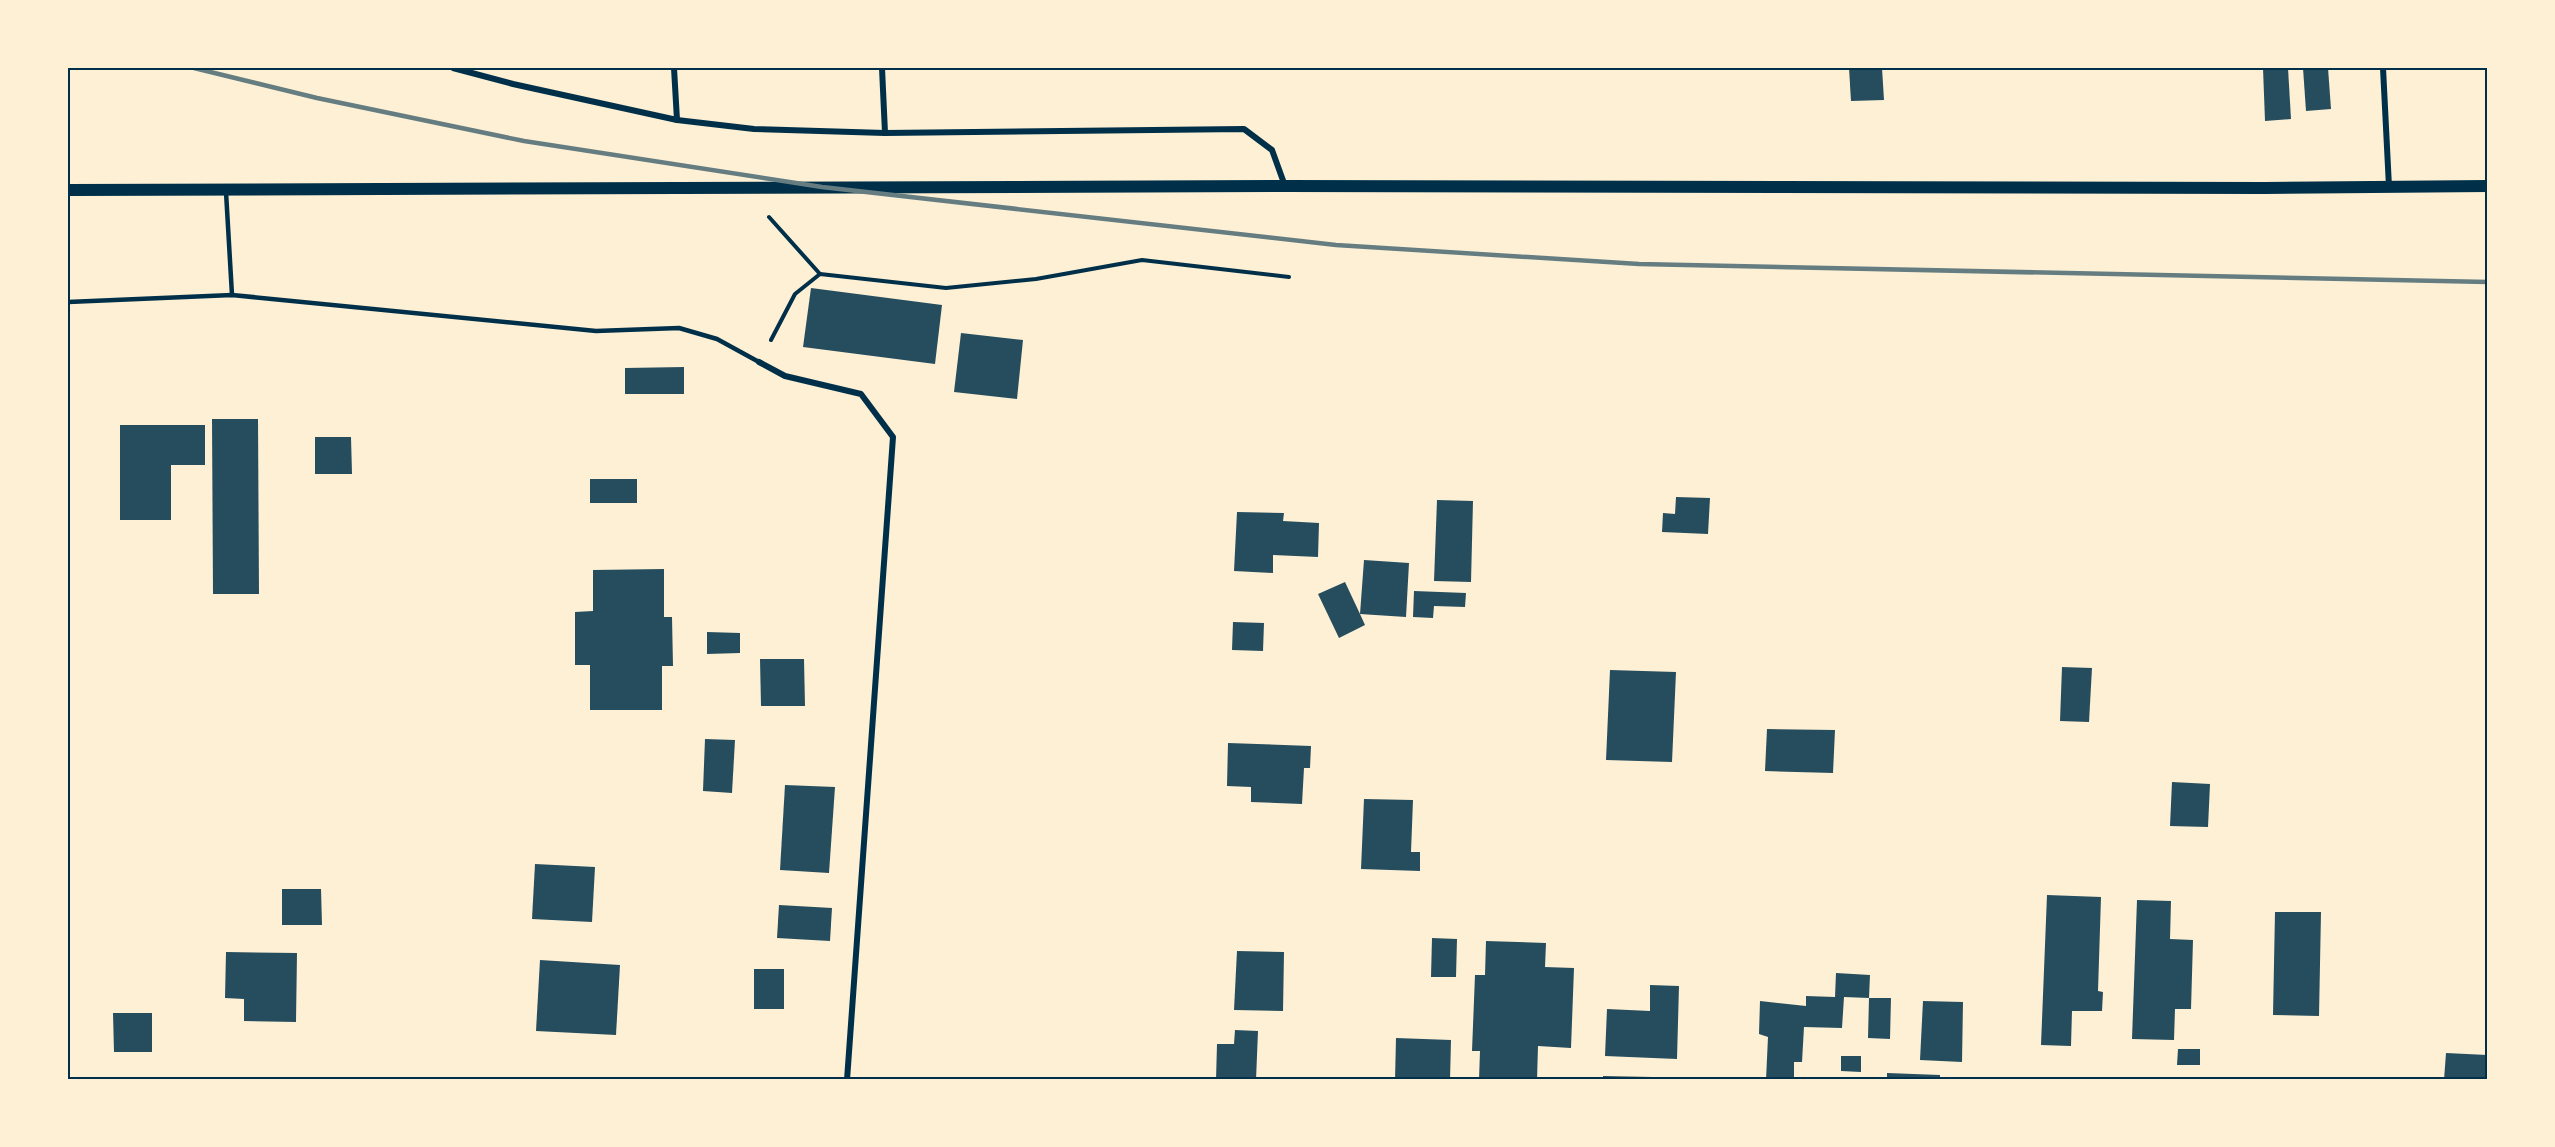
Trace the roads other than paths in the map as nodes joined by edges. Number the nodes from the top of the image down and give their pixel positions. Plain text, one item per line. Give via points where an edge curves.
1 (453, 68) edge
2 (674, 68) edge
3 (882, 68) edge
4 (2383, 68) edge
5 (676, 120) junction
6 (885, 133) junction
7 (1285, 186) junction
8 (2487, 186) edge
9 (2389, 187) junction
10 (226, 189) junction
11 (68, 190) edge
12 (232, 295) junction
13 (68, 302) edge
14 (759, 362) joint
15 (847, 1080) edge

1 - 5 street
2 - 5 street
3 - 6 street
4 - 9 street
5 - 6 street via 754,129
6 - 7 street via 1244,129 1272,150
7 - 9 main road
7 - 10 main road
8 - 9 main road
10 - 11 main road
10 - 12 lane
12 - 13 lane
12 - 14 lane via 596,331 679,328 717,339
14 - 15 street via 785,376 861,394 893,437

